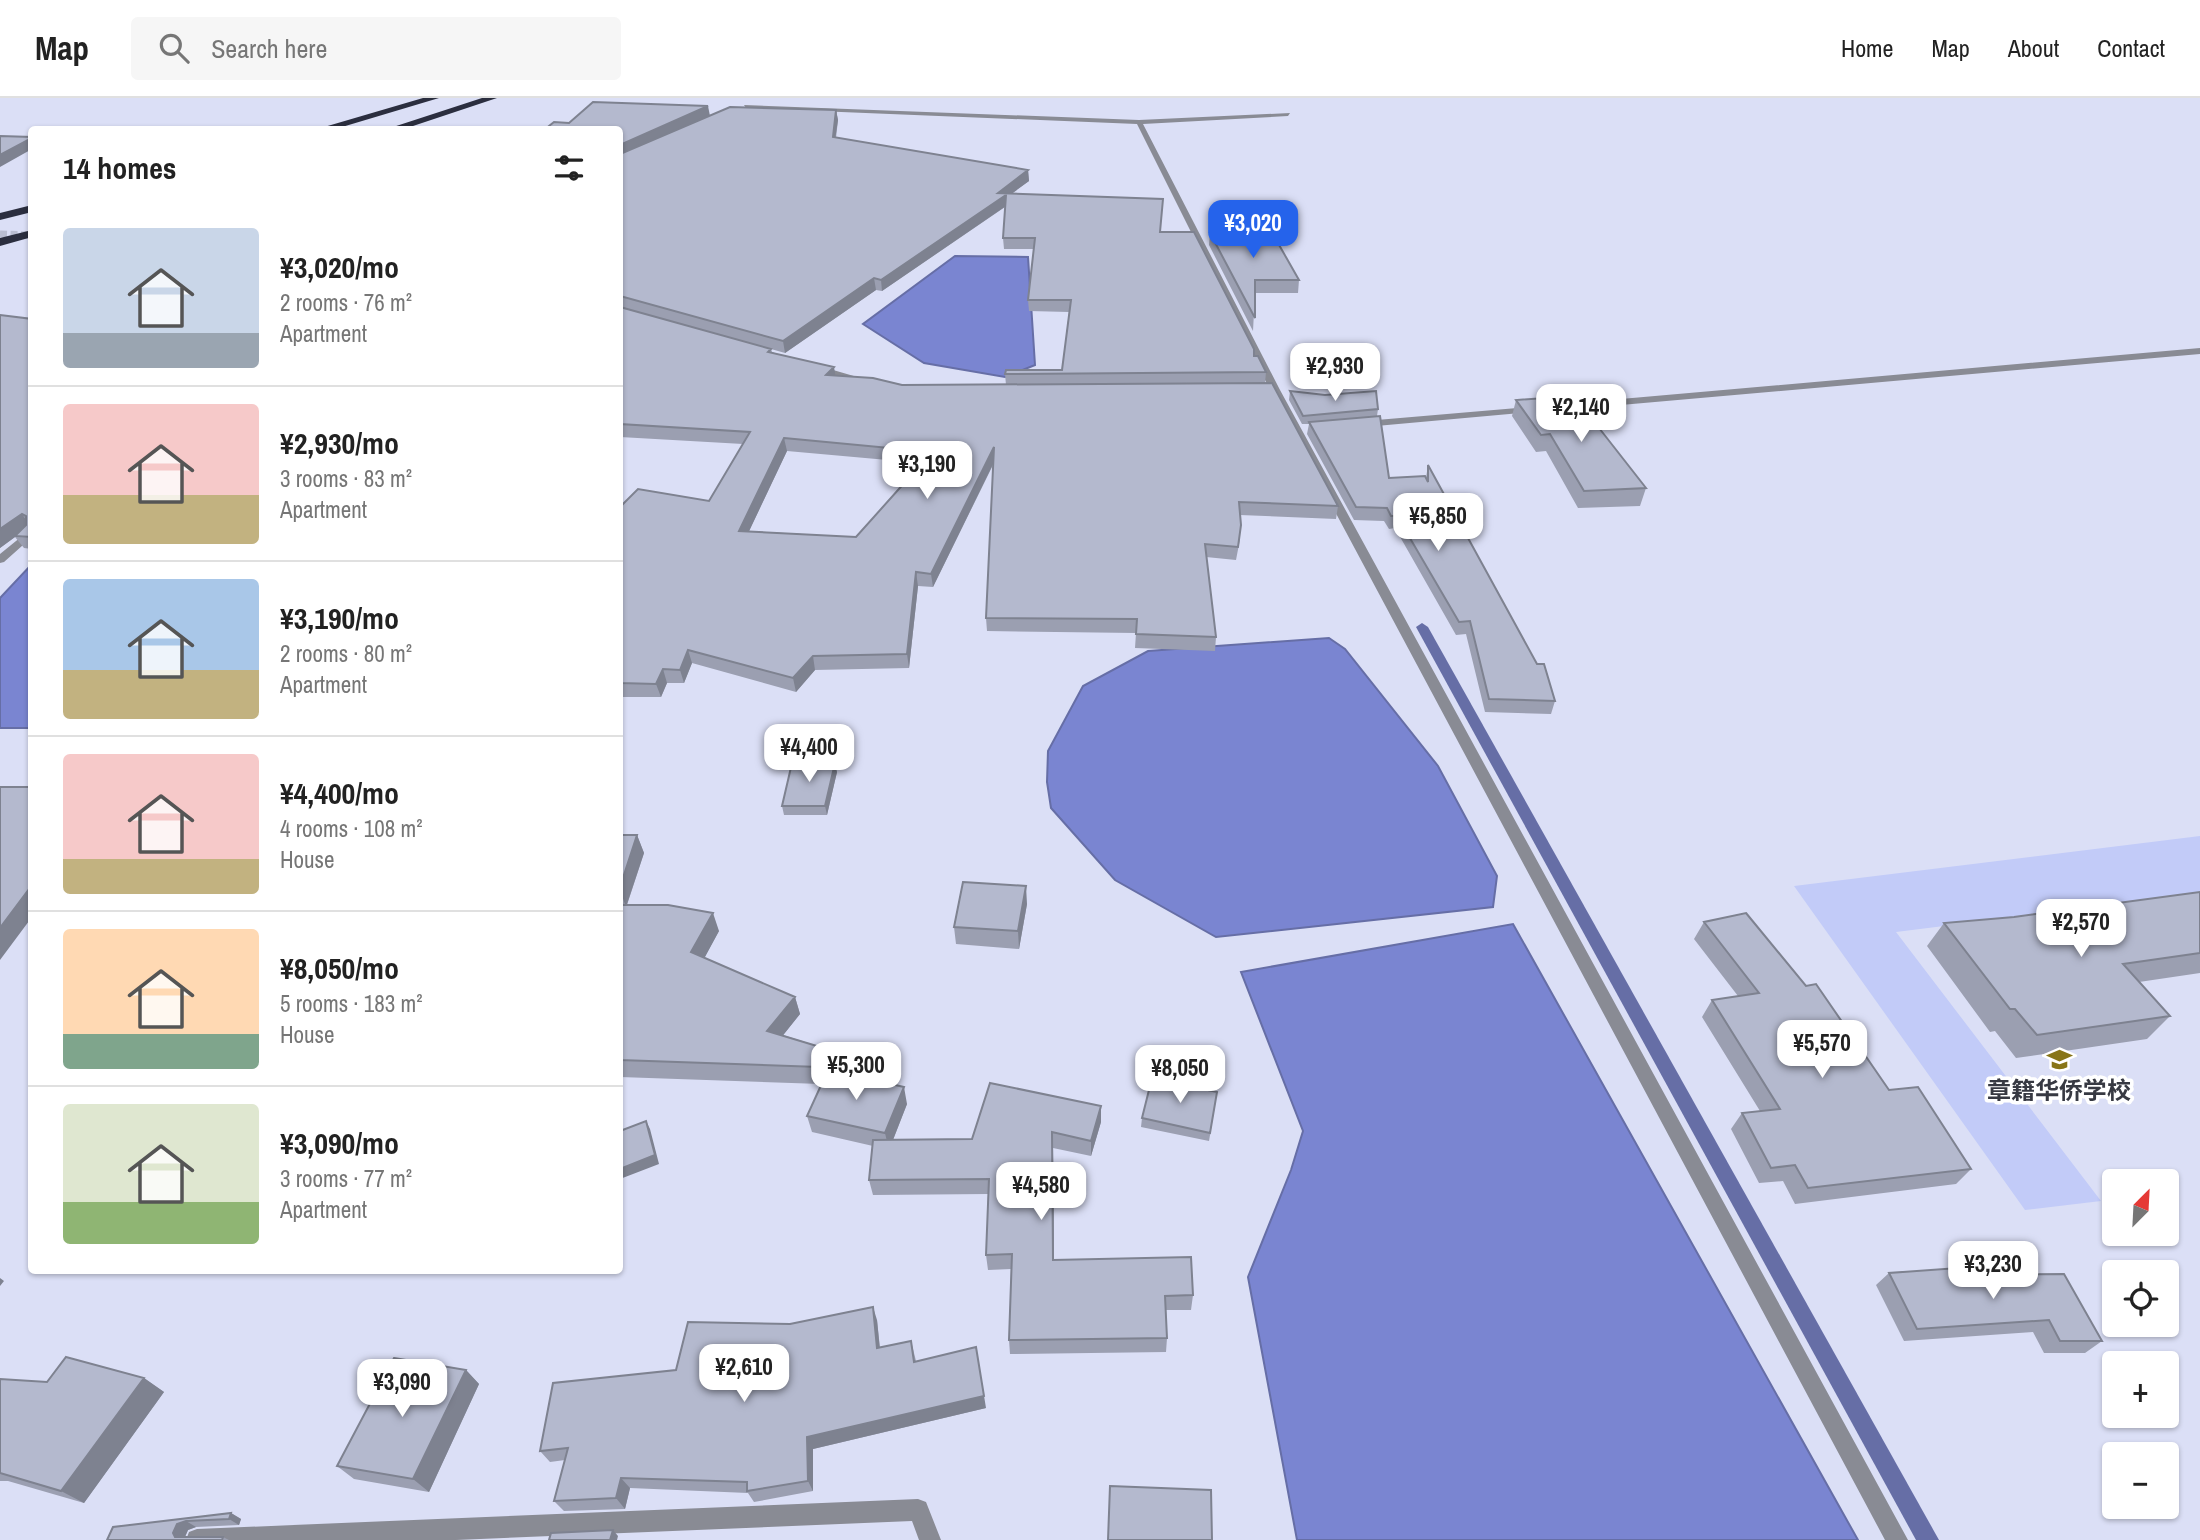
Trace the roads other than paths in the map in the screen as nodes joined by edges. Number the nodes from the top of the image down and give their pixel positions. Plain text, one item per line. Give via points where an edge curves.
1 (434, 98) edge
2 (492, 98) edge
3 (763, 98) edge
4 (746, 106) junction
5 (733, 111) edge
6 (1288, 114) dead end
7 (1139, 122) junction
8 (333, 126) edge
9 (402, 126) edge
10 (28, 209) edge
11 (0, 217) edge
12 (28, 234) edge
13 (0, 242) edge
14 (2200, 351) edge
15 (800, 364) edge
16 (877, 385) edge
17 (1353, 425) edge
18 (28, 535) edge
19 (0, 560) edge
20 (197, 1540) edge
21 (930, 1540) edge
22 (1897, 1540) edge

1 - 8 highway
2 - 9 highway
3 - 4 street
4 - 5 street
4 - 7 street
6 - 7 street
7 - 22 street via 1268,390 1304,429
10 - 11 highway
12 - 13 highway
14 - 17 street
15 - 16 street
18 - 19 street
20 - 21 street via 918,1510

